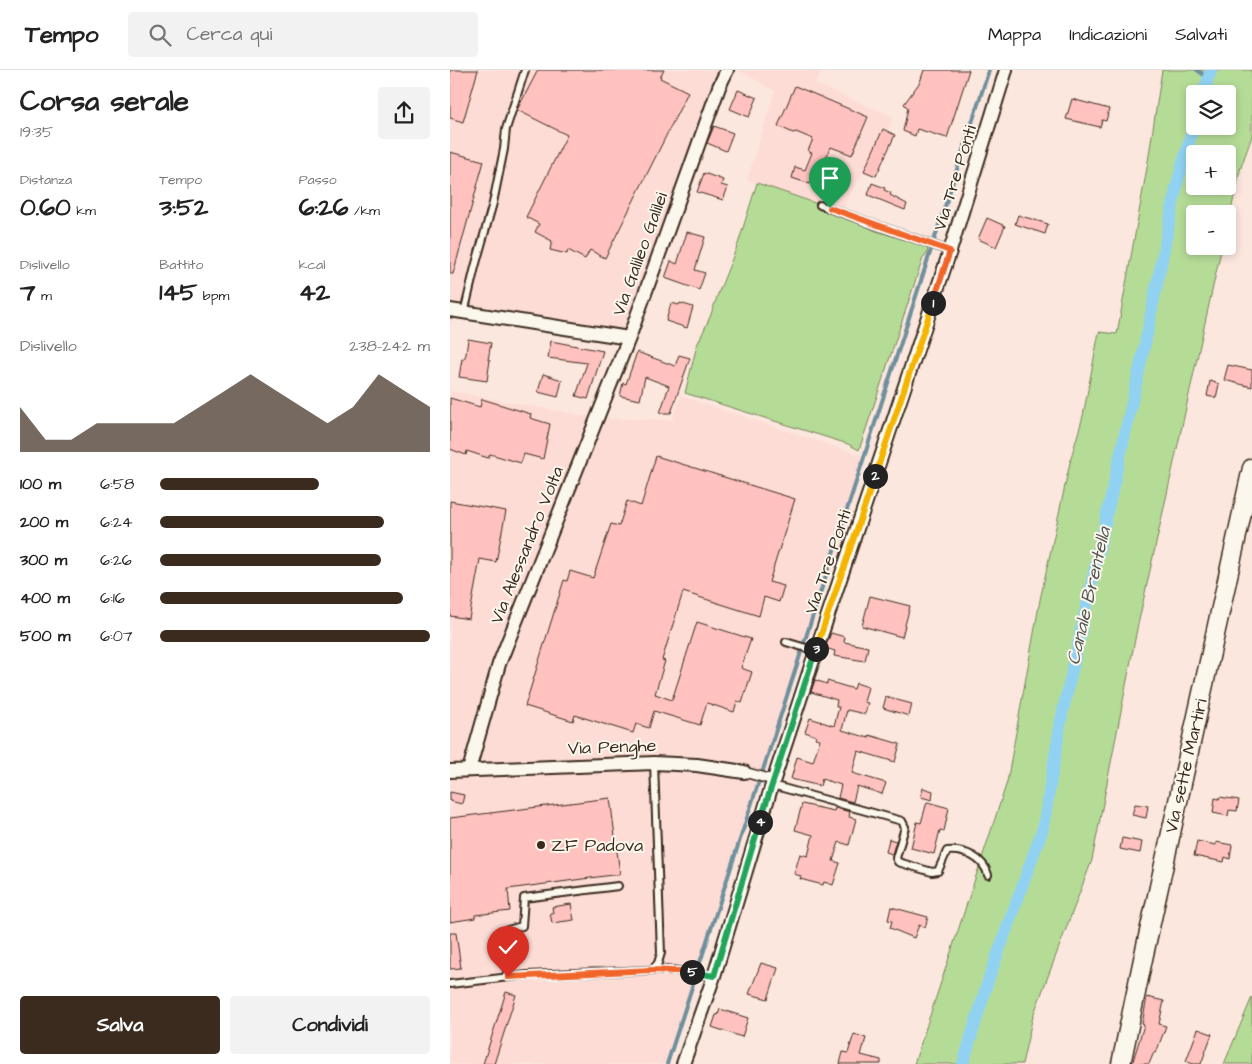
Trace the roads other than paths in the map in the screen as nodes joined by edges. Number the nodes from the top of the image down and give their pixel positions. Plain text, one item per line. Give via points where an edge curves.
1 (525, 70) edge
2 (727, 70) edge
3 (1006, 70) edge
4 (820, 205) dead end
5 (950, 251) junction
6 (450, 310) edge
7 (464, 313) junction
8 (629, 338) junction
9 (1252, 468) edge
10 (786, 642) dead end
11 (816, 651) junction
12 (654, 763) junction
13 (469, 770) junction
14 (450, 772) edge
15 (744, 772) joint
16 (772, 782) junction
17 (988, 875) dead end
18 (618, 886) dead end
19 (652, 970) junction
20 (710, 975) junction
21 (508, 977) junction
22 (450, 984) edge
23 (683, 1064) edge
24 (1121, 1064) edge

1 - 7 lane via 506,129 493,203
2 - 8 street, Via Galileo Galilei via 718,87
3 - 5 street, Via Tre Ponti
4 - 5 lane
5 - 11 street, Via Tre Ponti
6 - 7 street, Via Galileo Galilei
7 - 8 street, Via Galileo Galilei
8 - 13 street, Via Alessandro Volta via 499,664
9 - 24 main road, Via sette Martiri
10 - 11 lane
11 - 16 street, Via Tre Ponti
12 - 13 street, Via Penghe
12 - 15 street, Via Penghe
12 - 19 lane via 661,953
13 - 14 street, Via Penghe
15 - 16 street, Via Penghe
16 - 17 lane via 902,821 905,827 896,858 898,862 932,872 938,870 947,851 955,850 978,859 986,867
16 - 20 street, Via Tre Ponti
18 - 21 lane via 524,898 522,926 501,932
19 - 20 lane
19 - 21 lane
20 - 23 street, Via Tre Ponti
21 - 22 lane

